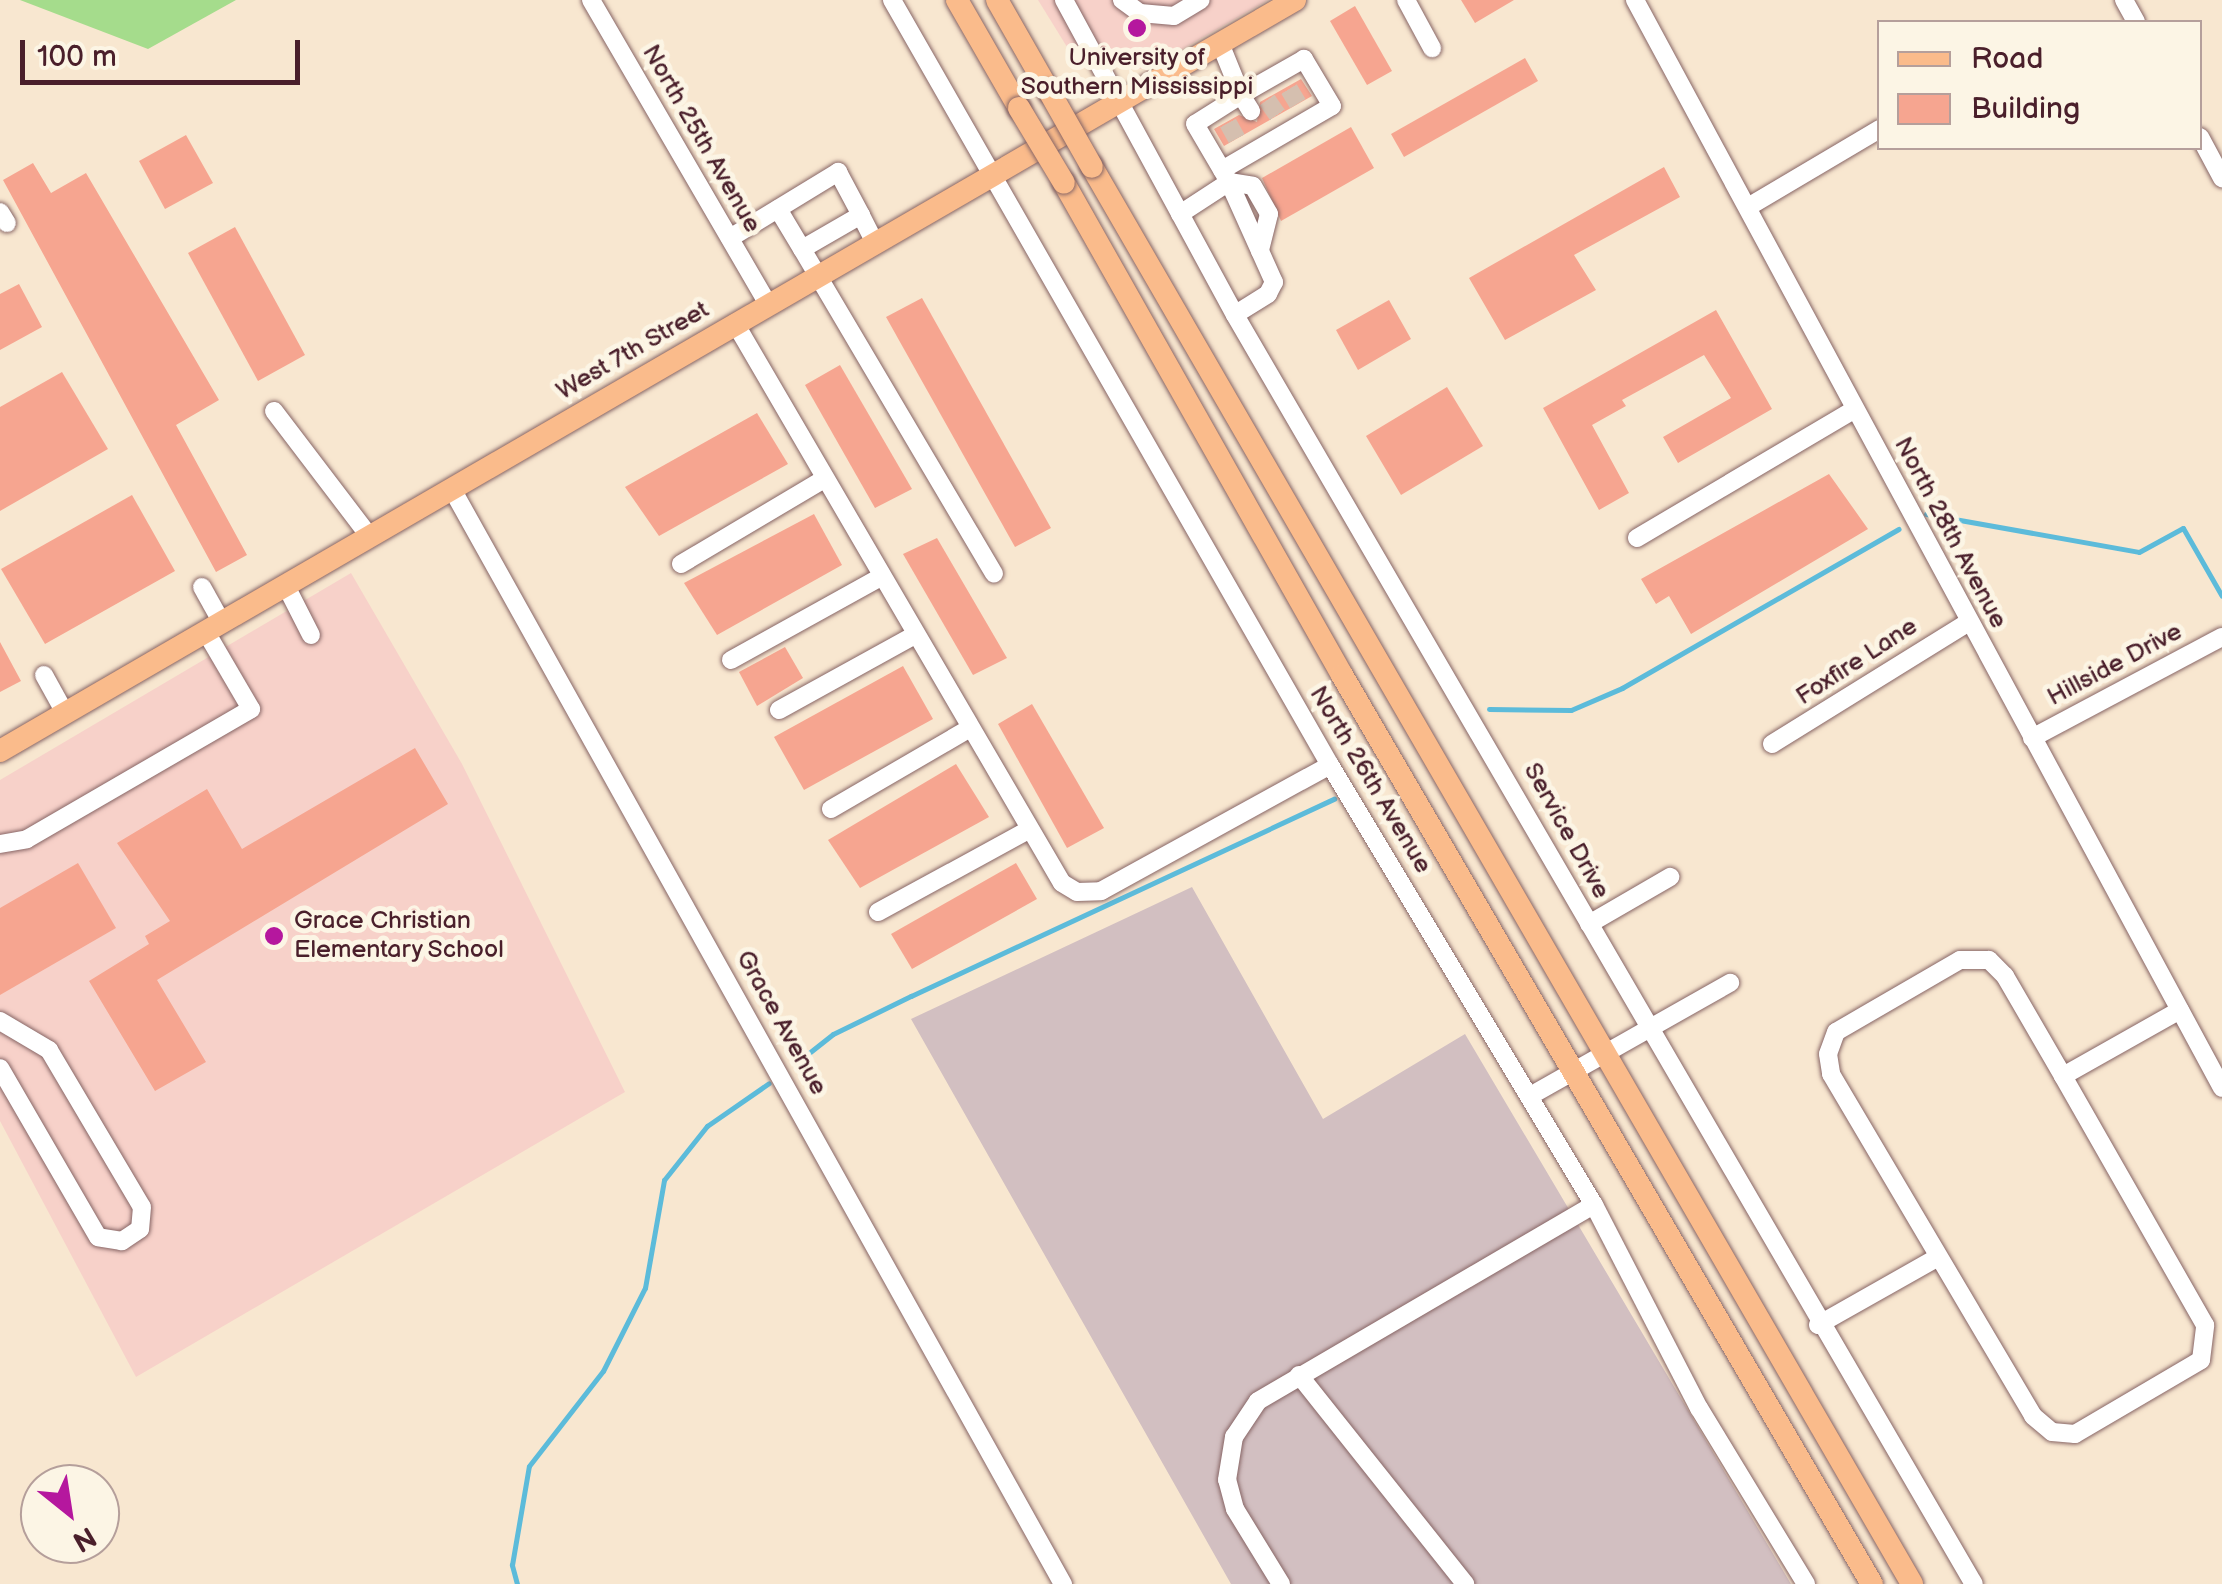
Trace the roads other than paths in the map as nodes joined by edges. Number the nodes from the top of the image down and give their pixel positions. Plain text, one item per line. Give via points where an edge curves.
1 (591, 0) edge
2 (892, 0) edge
3 (957, 0) edge
4 (997, 0) edge
5 (1064, 0) edge
6 (1122, 0) edge
7 (1201, 0) edge
8 (1406, 0) edge
9 (1635, 0) edge
10 (1283, 3) edge
11 (1220, 43) junction
12 (1432, 48) dead end
13 (1121, 100) junction
14 (1264, 114) junction
15 (1228, 124) junction
16 (1877, 131) edge
17 (2202, 141) edge
18 (1247, 156) junction
19 (992, 176) junction
20 (1226, 176) junction
21 (2222, 178) edge
22 (778, 208) junction
23 (1748, 208) junction
24 (1180, 214) junction
25 (860, 215) junction
26 (730, 238) junction
27 (874, 241) junction
28 (802, 248) junction
29 (819, 273) junction
30 (768, 304) junction
31 (1235, 315) junction
32 (734, 323) junction
33 (1855, 409) junction
34 (274, 411) dead end
35 (824, 479) junction
36 (452, 489) junction
37 (370, 537) junction
38 (1637, 538) dead end
39 (681, 564) dead end
40 (994, 574) dead end
41 (882, 577) junction
42 (286, 586) junction
43 (202, 587) dead end
44 (1969, 622) junction
45 (214, 628) junction
46 (916, 634) junction
47 (312, 635) dead end
48 (2222, 636) edge
49 (731, 660) dead end
50 (44, 675) dead end
51 (779, 710) dead end
52 (65, 713) junction
53 (970, 728) junction
54 (2032, 738) junction
55 (1772, 744) dead end
56 (0, 751) edge
57 (1330, 765) junction
58 (831, 809) dead end
59 (1030, 829) junction
60 (0, 844) edge
61 (1670, 877) dead end
62 (878, 912) dead end
63 (1588, 924) junction
64 (1730, 983) dead end
65 (2180, 1010) junction
66 (0, 1021) edge
67 (1648, 1031) junction
68 (1603, 1055) junction
69 (0, 1068) edge
70 (1574, 1072) junction
71 (2063, 1076) junction
72 (2222, 1088) edge
73 (1530, 1096) junction
74 (1594, 1205) junction
75 (1938, 1257) junction
76 (1818, 1325) junction
77 (1299, 1375) junction
78 (1062, 1584) edge
79 (1280, 1584) edge
80 (1466, 1584) edge
81 (1806, 1584) edge
82 (1872, 1584) edge
83 (1912, 1584) edge
84 (1974, 1584) edge

1 - 26 street, North 25th Avenue
2 - 19 street, North 26th Avenue
3 - 70 main road, bridge
4 - 68 main road, bridge
5 - 13 street, Service Drive
6 - 7 street via 1140,13 1174,16
8 - 12 street
9 - 23 street, North 28th Avenue
10 - 11 main road, West 7th Street
11 - 13 main road, West 7th Street
11 - 14 street
13 - 19 main road, West 7th Street
13 - 24 street, Service Drive
14 - 14 street via 1294,96
14 - 15 street
14 - 18 street
15 - 18 street
15 - 20 street via 1195,124
16 - 23 street
17 - 21 street
18 - 20 street
19 - 27 main road, West 7th Street
19 - 57 street, North 26th Avenue
20 - 24 street
20 - 31 street via 1274,282 1268,294
22 - 25 street via 838,172
22 - 26 street
22 - 28 street
23 - 33 street, North 28th Avenue
24 - 31 street, Service Drive
25 - 27 street
25 - 28 street
26 - 30 street, North 25th Avenue
27 - 29 main road, West 7th Street
28 - 29 street
29 - 30 main road, West 7th Street
29 - 40 street
30 - 32 main road, West 7th Street
31 - 63 street, Service Drive
32 - 35 street
32 - 36 main road, West 7th Street
33 - 38 street
33 - 44 street, North 28th Avenue
34 - 37 street
35 - 39 street
35 - 41 street
36 - 37 main road, West 7th Street
36 - 78 street, Grace Avenue
37 - 42 main road, West 7th Street
41 - 46 street
41 - 49 street
42 - 45 main road, West 7th Street
42 - 47 street
43 - 45 street
44 - 54 street, North 28th Avenue
44 - 55 street, Foxfire Lane
45 - 52 main road, West 7th Street
45 - 60 street via 250,710 27,839
46 - 51 street
46 - 53 street
48 - 54 street, Hillside Drive
50 - 52 street
52 - 56 main road, West 7th Street
53 - 58 street
53 - 59 street
54 - 65 street, North 28th Avenue
57 - 59 street via 1100,891 1077,892 1062,882
57 - 73 street, North 26th Avenue
59 - 62 street
61 - 63 street
63 - 67 street, Service Drive
64 - 67 street
65 - 71 street
65 - 72 street, North 28th Avenue
66 - 69 street via 49,1050 142,1207 140,1228 122,1241 98,1236
67 - 68 street
67 - 76 street, Service Drive
68 - 70 street
68 - 83 main road
70 - 73 street
70 - 82 main road
71 - 75 street via 1989,960 1960,960 1836,1032 1830,1074
71 - 75 street via 2205,1325 2201,1360 2075,1434 2052,1432 2034,1416
73 - 74 street, North 26th Avenue
74 - 77 street
74 - 81 street, North 26th Avenue via 1698,1408
75 - 76 street
76 - 84 street, Service Drive
77 - 79 street via 1258,1402 1234,1437 1228,1460 1235,1509
77 - 80 street

